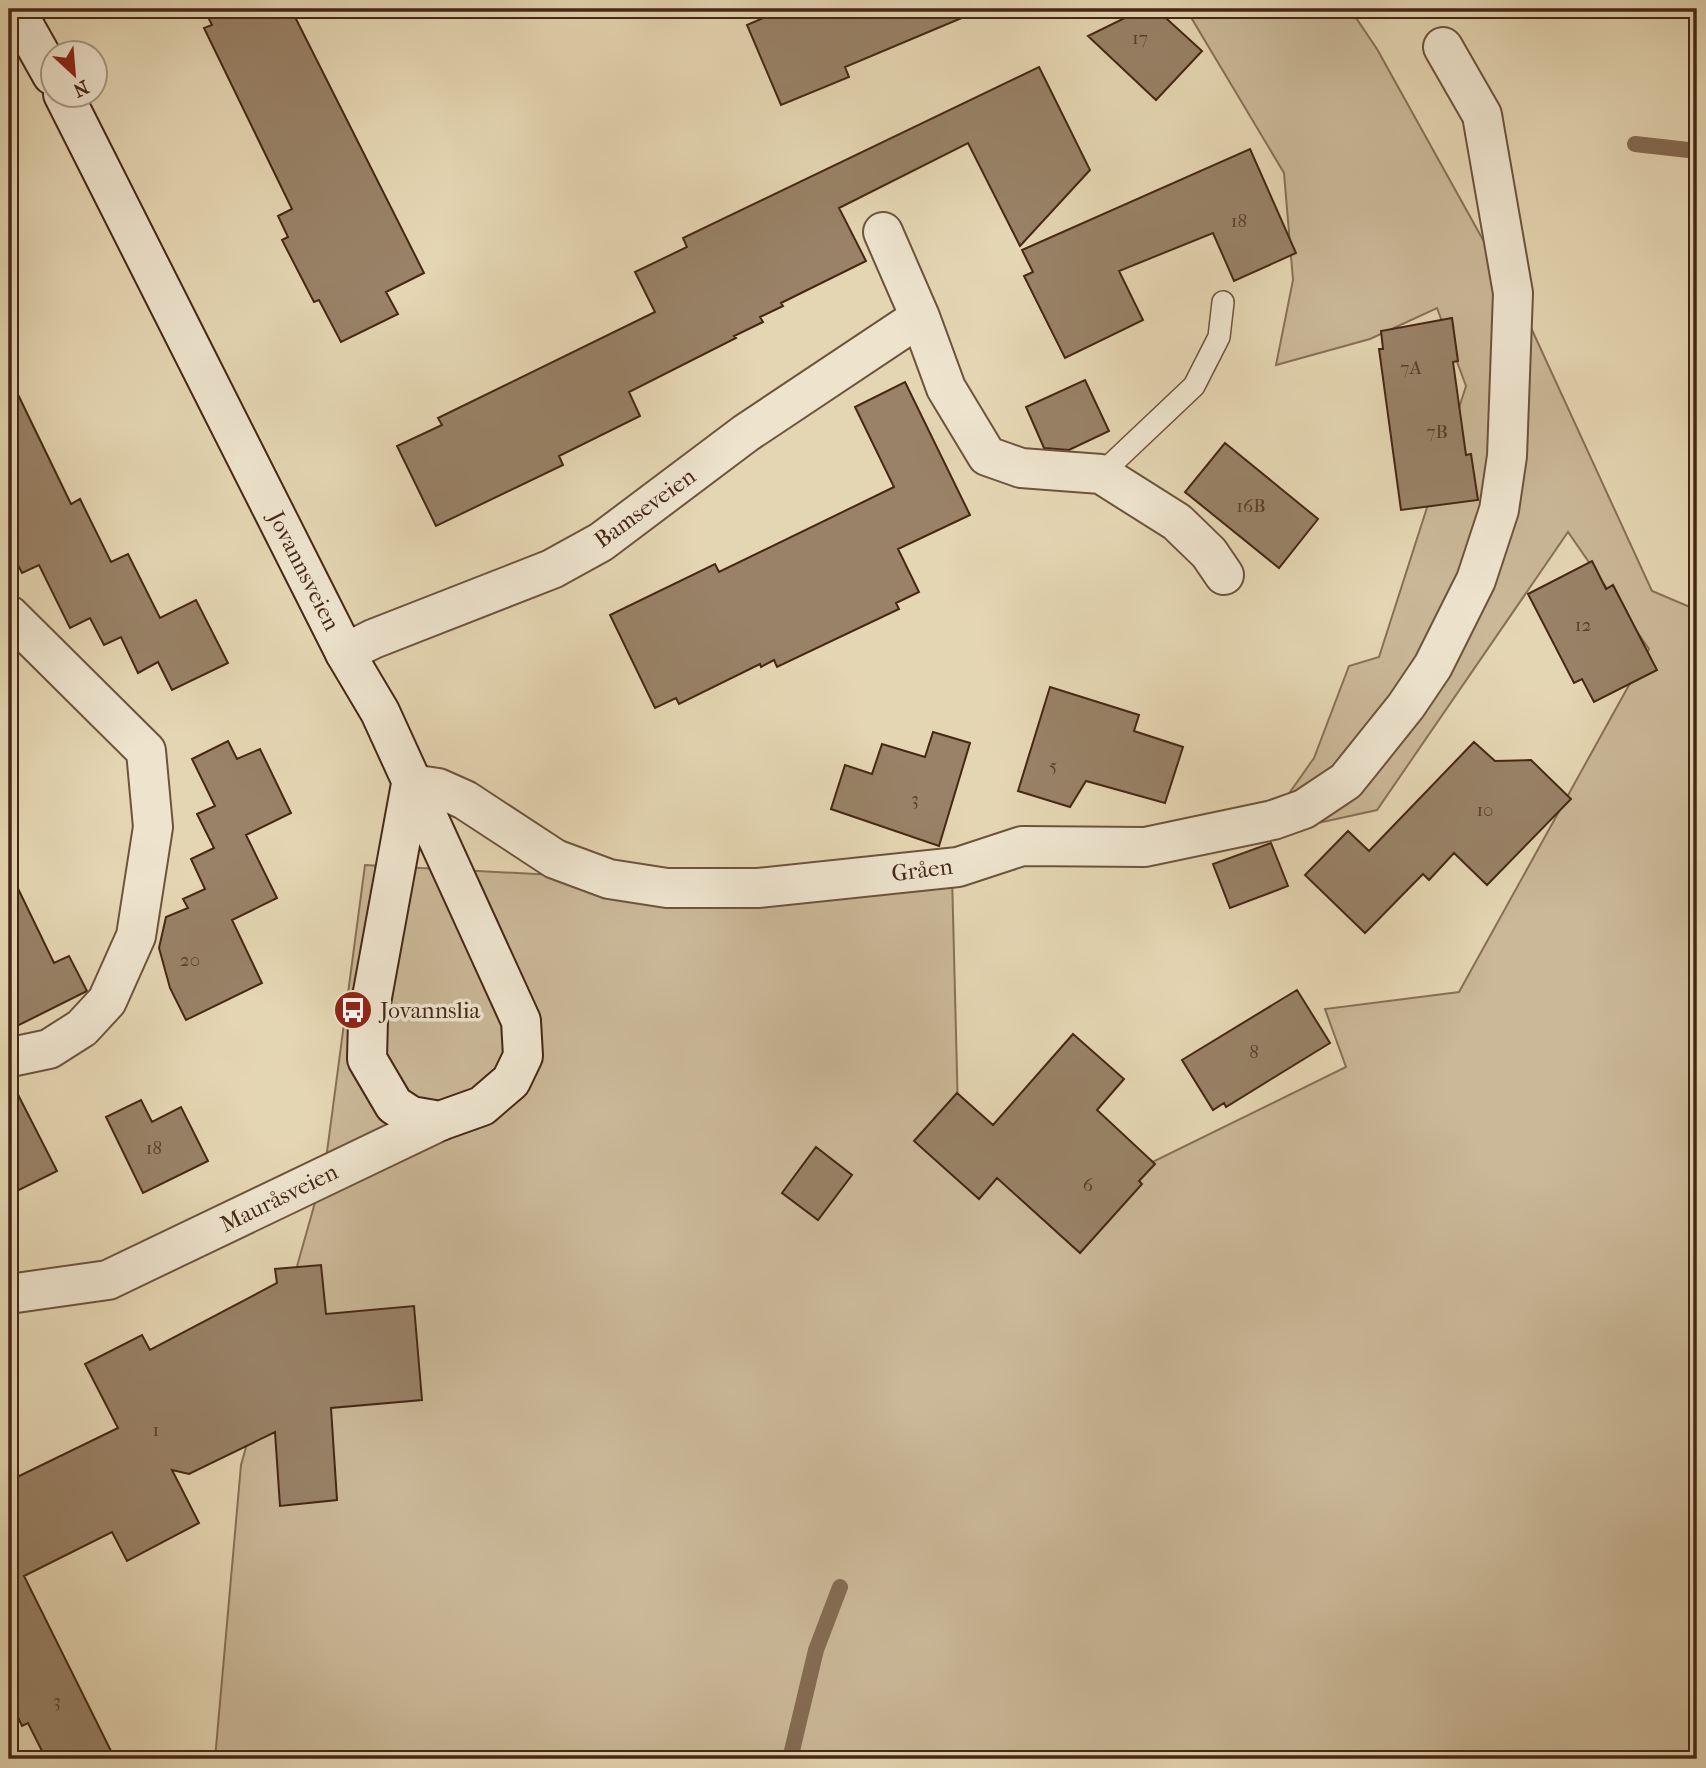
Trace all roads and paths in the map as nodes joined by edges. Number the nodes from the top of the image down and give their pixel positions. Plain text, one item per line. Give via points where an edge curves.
1 (15, 9) edge
2 (1443, 47) dead end
3 (38, 50) edge
4 (69, 108) edge
5 (883, 232) dead end
6 (1223, 302) dead end
7 (920, 317) junction
8 (1101, 474) junction
9 (1224, 575) dead end
10 (9, 615) edge
11 (345, 653) junction
12 (411, 784) junction
13 (9, 1054) edge
14 (523, 1056) joint
15 (440, 1121) junction
16 (9, 1294) edge

1 - 3 street
2 - 12 street, Gråen via 1482,115 1513,293 1507,456 1499,510 1476,580 1433,666 1346,781 1304,809 1273,820 1145,847 1022,846 958,867 758,888 667,888 609,879 555,859 465,800 438,788
4 - 11 street, Jovannsveien
5 - 7 street
6 - 8 lane via 1219,337 1194,386
7 - 8 street via 946,388 987,456 1021,468
7 - 11 street, Bamseveien via 746,433 601,542 552,569
8 - 9 street via 1177,522
10 - 13 street via 146,751 153,827 136,936 107,1001 82,1028 49,1049
11 - 12 street, Jovannsveien via 380,712
12 - 14 street, Jovannsveien via 521,1021
12 - 15 street via 368,1019 367,1059 394,1105 411,1116
14 - 15 street, Mauråsveien via 511,1081 482,1106
15 - 16 street, Mauråsveien via 108,1280

